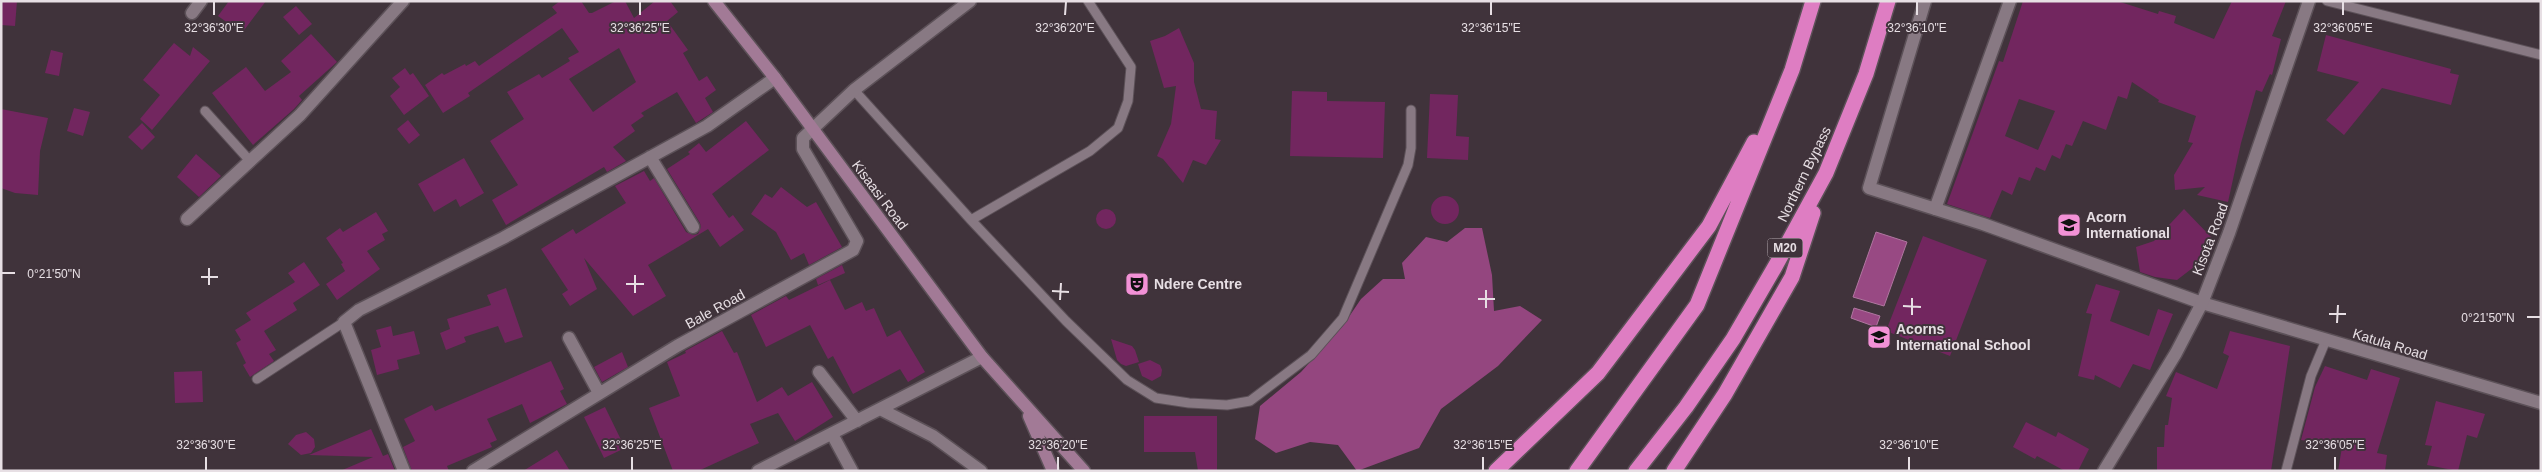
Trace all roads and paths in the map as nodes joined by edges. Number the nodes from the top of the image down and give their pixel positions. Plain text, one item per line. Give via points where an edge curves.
1 (201, 1) edge
2 (403, 1) edge
3 (970, 1) edge
4 (1088, 1) edge
5 (1813, 1) edge
6 (1888, 1) edge
7 (1925, 1) edge
8 (2010, 1) edge
9 (2309, 1) edge
10 (2327, 1) edge
11 (717, 3) edge
12 (192, 13) dead end
13 (2541, 55) edge
14 (1792, 70) junction
15 (775, 78) junction
16 (854, 90) junction
17 (1411, 110) dead end
18 (205, 111) dead end
19 (811, 128) junction
20 (650, 158) junction
21 (250, 162) junction
22 (1826, 173) junction
23 (1935, 209) junction
24 (187, 219) dead end
25 (971, 220) junction
26 (693, 227) dead end
27 (2202, 303) junction
28 (344, 322) junction
29 (570, 338) dead end
30 (2326, 340) junction
31 (982, 357) junction
32 (819, 372) dead end
33 (257, 379) dead end
34 (600, 394) junction
35 (2541, 404) edge
36 (1024, 405) junction
37 (880, 409) junction
38 (857, 421) junction
39 (832, 434) junction
40 (404, 471) edge
41 (473, 471) edge
42 (758, 471) edge
43 (852, 471) edge
44 (981, 471) edge
45 (1053, 471) edge
46 (1084, 471) edge
47 (1496, 471) edge
48 (1577, 471) edge
49 (1636, 471) edge
50 (1674, 471) edge
51 (2104, 471) edge
52 (2286, 471) edge

1 - 12 street
2 - 21 street via 300,115
3 - 16 street
4 - 25 lane via 1131,67 1128,101 1118,128 1090,150
5 - 14 highway
6 - 22 highway, Northern Bypass / M20 via 1866,74
7 - 23 street, Katula Road via 1869,188
8 - 23 street
9 - 27 street, Kisota Road via 2230,234
10 - 13 lane
11 - 15 main road, Kisaasi Road
14 - 47 highway via 1709,226 1598,372
14 - 48 highway via 1697,306
15 - 19 main road, Kisaasi Road
15 - 20 street via 707,126
16 - 19 street
16 - 25 lane
17 - 25 lane via 1408,165 1343,318 1311,355 1250,401 1227,405 1156,398 1127,380
18 - 21 lane
19 - 31 main road, Kisaasi Road
19 - 34 street, Bale Road via 803,138 803,149 857,241 853,250 677,346
20 - 26 street
20 - 28 street via 504,238 359,310
21 - 24 street
22 - 49 highway, Northern Bypass / M20 via 1734,339
22 - 50 highway via 1792,277 1725,394
23 - 27 street, Katula Road
27 - 30 street, Katula Road
27 - 51 street, Kisota Road via 2176,353
28 - 33 lane
28 - 40 street
29 - 34 street
30 - 35 street, Katula Road
30 - 52 lane via 2311,376
31 - 36 main road, Kisaasi Road
31 - 37 street
32 - 38 street
34 - 41 street, Bale Road
36 - 45 main road, Kisaasi Road
36 - 46 main road, Kisaasi Road
37 - 38 street
37 - 44 street via 933,436
38 - 39 street
39 - 42 street
39 - 43 street

